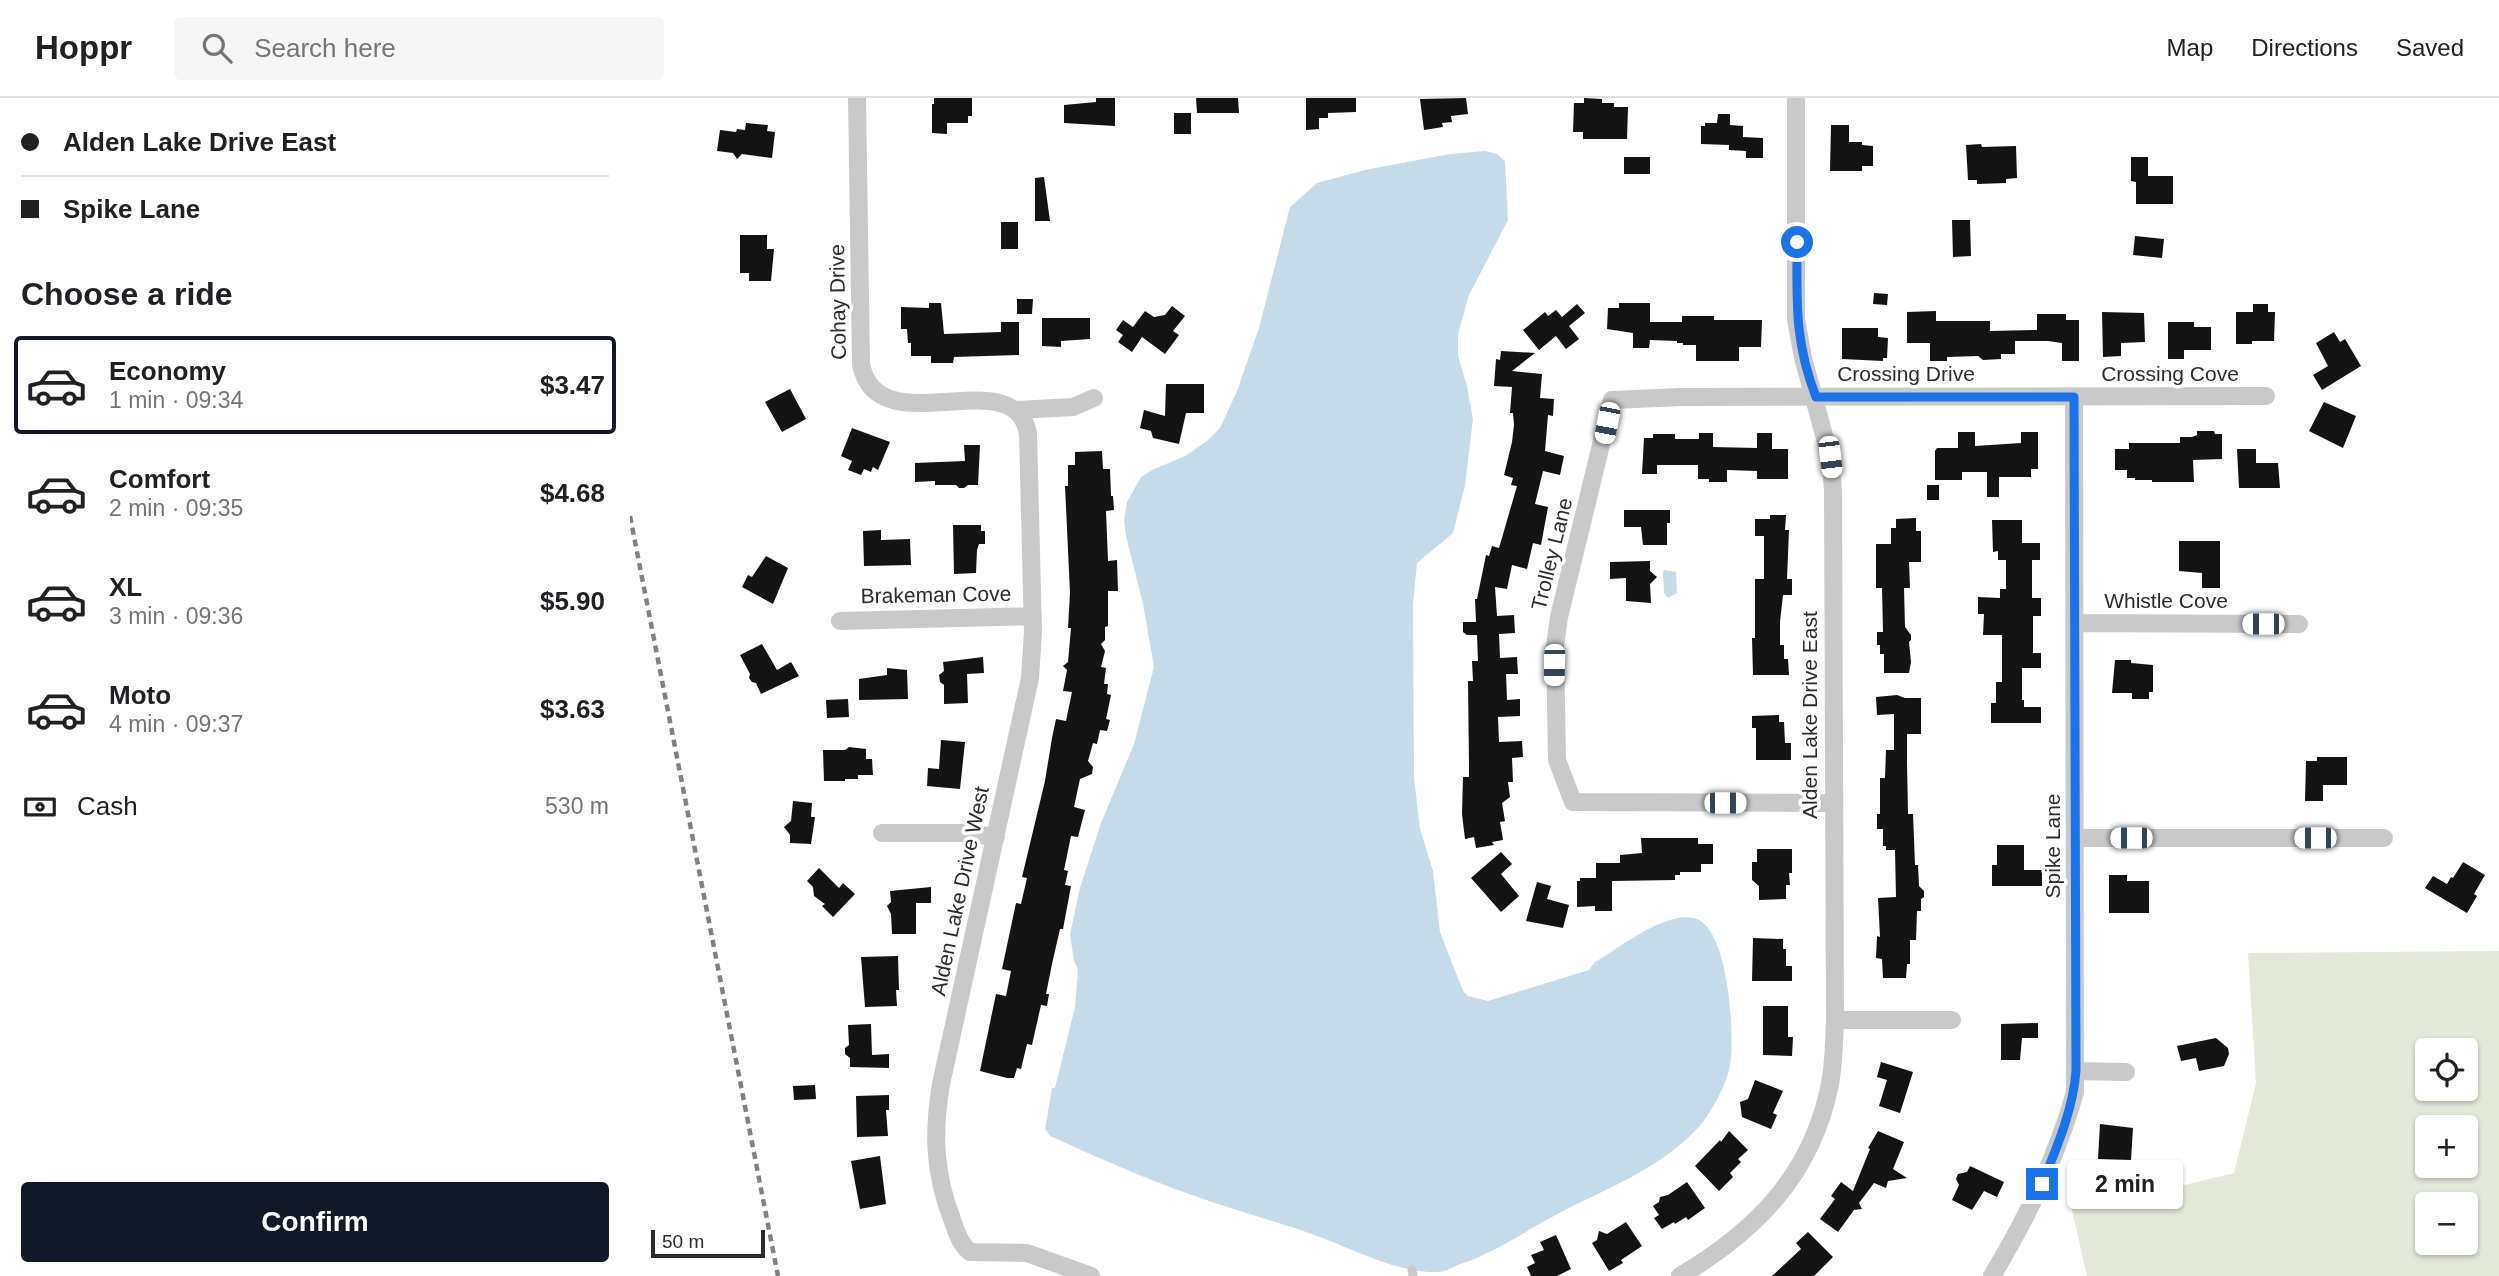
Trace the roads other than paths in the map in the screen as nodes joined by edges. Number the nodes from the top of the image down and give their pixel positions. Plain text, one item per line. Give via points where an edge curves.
1 (1796, 98) edge
2 (858, 100) edge
3 (1816, 397) junction
4 (2074, 397) junction
5 (2266, 397) dead end
6 (1094, 398) dead end
7 (1612, 400) joint
8 (1017, 410) junction
9 (1033, 616) junction
10 (840, 621) dead end
11 (2074, 623) junction
12 (2299, 624) dead end
13 (1833, 803) junction
14 (882, 833) dead end
15 (996, 837) junction
16 (2076, 838) junction
17 (2384, 838) dead end
18 (1835, 1020) junction
19 (1952, 1020) dead end
20 (2076, 1071) junction
21 (2126, 1072) dead end
22 (1091, 1276) edge
23 (1680, 1276) edge
24 (1992, 1276) edge

1 - 3 street, Alden Lake Drive East via 1796,318
2 - 8 street, Cohay Drive via 861,364 866,380 877,393 895,401 984,401
3 - 4 street, Crossing Drive
3 - 7 street, Crossing Drive
3 - 13 street, Alden Lake Drive East via 1833,490
4 - 5 street, Crossing Cove
4 - 11 street, Spike Lane
6 - 8 street via 1073,407
7 - 13 street, Trolley Lane via 1555,646 1557,760 1573,802
8 - 9 street, Alden Lake Drive West via 1028,434
9 - 10 street, Brakeman Cove
9 - 15 street, Alden Lake Drive West via 1030,678
11 - 12 street, Whistle Cove
11 - 16 street, Spike Lane
13 - 18 street, Alden Lake Drive East
14 - 15 street
15 - 22 street, Alden Lake Drive West via 941,1084 934,1136 938,1175 960,1241 970,1252 1027,1253
16 - 17 street
16 - 20 street, Spike Lane
18 - 19 street
18 - 23 street, Alden Lake Drive East via 1827,1097 1800,1166 1745,1232
20 - 21 street
20 - 24 street, Spike Lane via 2069,1114 2049,1167

